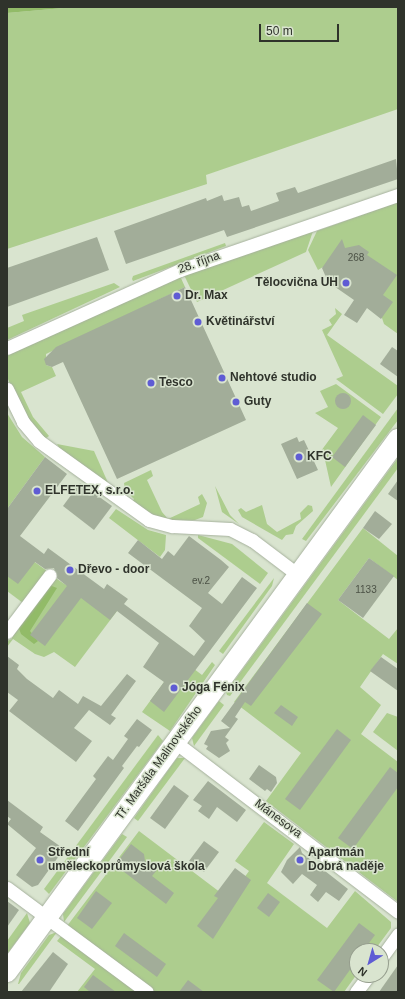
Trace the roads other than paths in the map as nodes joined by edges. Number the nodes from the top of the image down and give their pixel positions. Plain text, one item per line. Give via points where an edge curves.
1 (398, 195) edge
2 (7, 348) edge
3 (7, 389) edge
4 (398, 438) edge
5 (297, 574) junction
6 (50, 575) dead end
7 (7, 632) edge
8 (175, 742) junction
9 (7, 888) edge
10 (398, 912) edge
11 (47, 917) junction
12 (398, 935) edge
13 (389, 947) edge
14 (7, 972) edge
15 (363, 983) edge
16 (147, 992) edge
17 (356, 992) edge

1 - 2 street, 28. října via 180,270
3 - 5 street via 23,422 39,441 149,520 172,526 230,529 252,540
4 - 5 main road, Tř. Maršála Malinovského
5 - 8 main road, Tř. Maršála Malinovského
6 - 7 street
8 - 10 street, Mánesova
8 - 11 main road, Tř. Maršála Malinovského
9 - 11 street
11 - 14 main road, Tř. Maršála Malinovského
11 - 16 street
12 - 13 street
15 - 17 street

